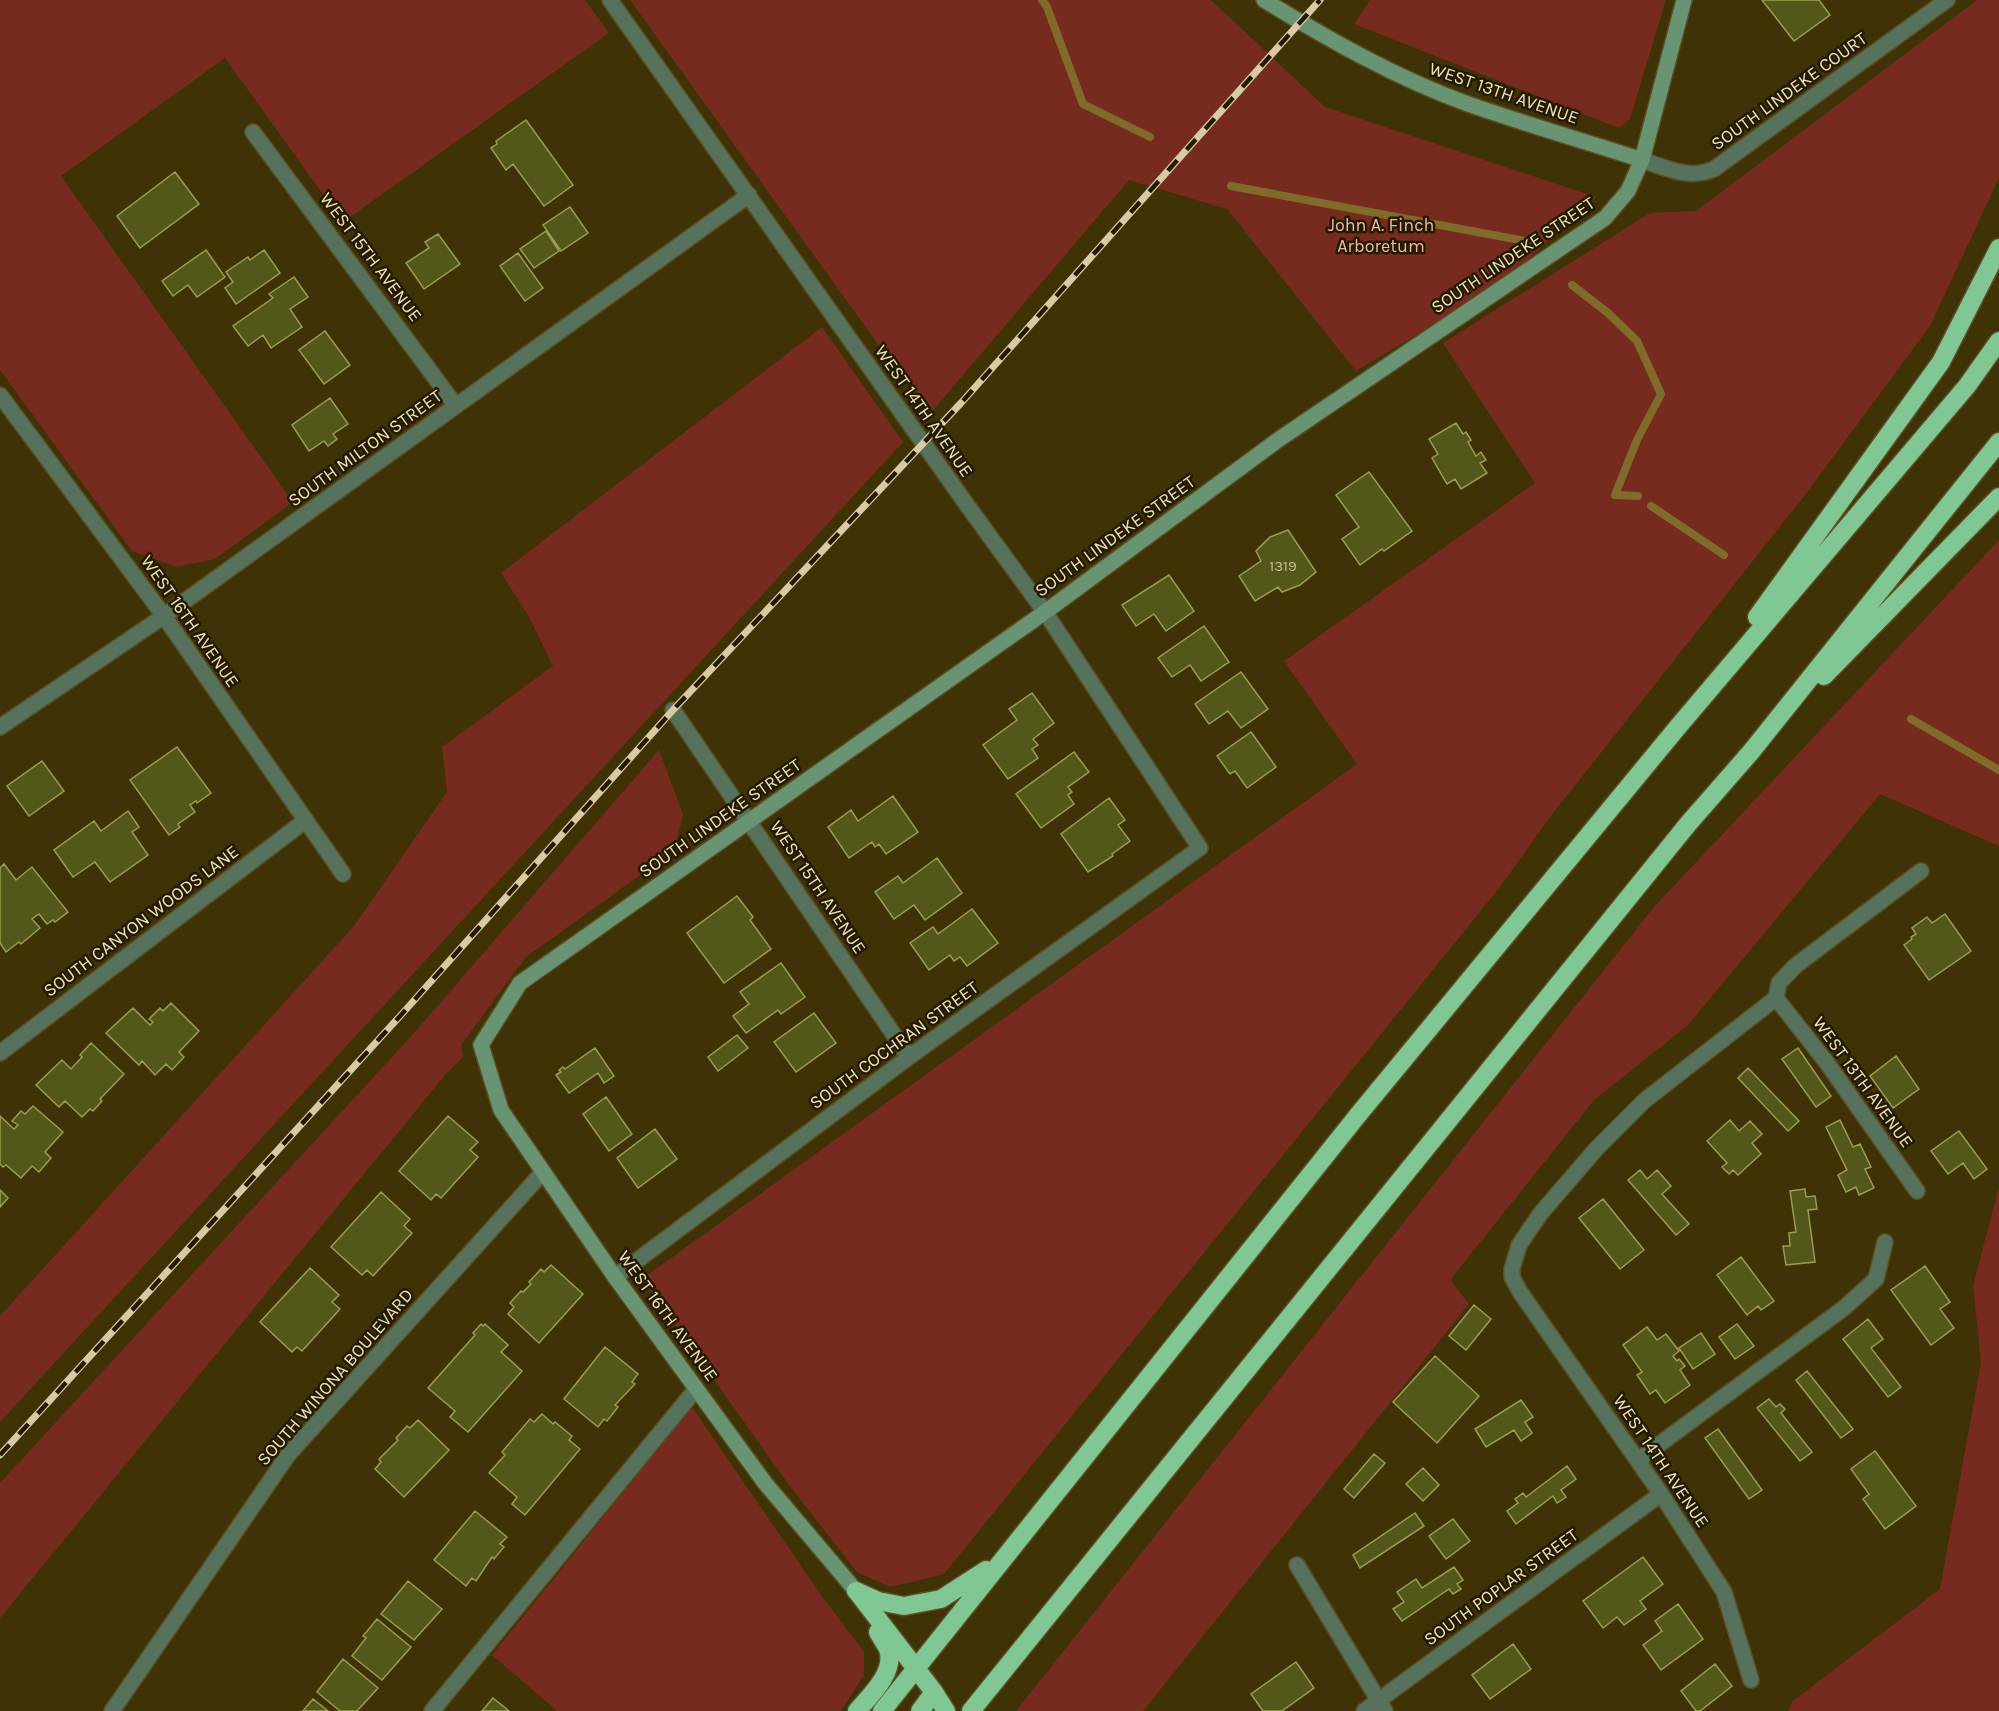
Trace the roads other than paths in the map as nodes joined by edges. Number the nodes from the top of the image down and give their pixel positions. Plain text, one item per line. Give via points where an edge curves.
1 (610, 0) edge
2 (1264, 0) edge
3 (1684, 0) edge
4 (1947, 0) edge
5 (254, 132) dead end
6 (1642, 160) junction
7 (749, 195) junction
8 (1999, 248) edge
9 (1999, 341) edge
10 (0, 395) edge
11 (456, 406) junction
12 (1999, 442) edge
13 (1999, 497) edge
14 (1045, 612) junction
15 (164, 616) junction
16 (673, 710) dead end
17 (0, 727) edge
18 (1677, 728) junction
19 (1750, 753) junction
20 (306, 820) junction
21 (749, 820) junction
22 (1200, 848) joint
23 (1922, 871) dead end
24 (343, 874) dead end
25 (1776, 998) junction
26 (481, 1045) joint
27 (0, 1053) edge
28 (909, 1057) junction
29 (543, 1172) junction
30 (1917, 1191) dead end
31 (1885, 1242) dead end
32 (615, 1277) junction
33 (696, 1389) junction
34 (1638, 1460) junction
35 (1661, 1494) junction
36 (1007, 1554) junction
37 (1297, 1565) dead end
38 (856, 1591) junction
39 (916, 1667) junction
40 (1751, 1680) dead end
41 (934, 1692) junction
42 (1382, 1706) edge
43 (112, 1711) edge
44 (432, 1711) edge
45 (857, 1711) edge
46 (882, 1711) edge
47 (920, 1711) edge
48 (946, 1711) edge
49 (971, 1711) edge
50 (1364, 1711) edge

1 - 7 street, WEST 14TH AVENUE
2 - 6 street, WEST 13TH AVENUE via 1328,38 1423,85 1466,103
3 - 6 street, SOUTH LINDEKE STREET
4 - 6 street, SOUTH LINDEKE COURT via 1714,169 1689,175
5 - 11 street, WEST 15TH AVENUE
6 - 14 street, SOUTH LINDEKE STREET via 1628,191 1605,218 1288,433
7 - 11 street, SOUTH MILTON STREET
7 - 14 street, WEST 14TH AVENUE
8 - 18 highway via 1941,362
9 - 18 highway via 1968,386
10 - 15 street, WEST 16TH AVENUE
11 - 15 street, SOUTH MILTON STREET
12 - 19 highway
13 - 19 highway
14 - 21 street, SOUTH LINDEKE STREET
14 - 22 street, WEST 14TH AVENUE
15 - 17 street, SOUTH MILTON STREET
15 - 20 street, WEST 16TH AVENUE
16 - 21 street, WEST 15TH AVENUE
18 - 36 highway via 1358,1115
19 - 49 highway via 1688,824
20 - 24 street, WEST 16TH AVENUE
20 - 27 street, SOUTH CANYON WOODS LANE
21 - 26 street, SOUTH LINDEKE STREET via 520,983
21 - 28 street, WEST 15TH AVENUE
22 - 28 street, SOUTH COCHRAN STREET
23 - 25 street via 1795,966 1779,983
25 - 30 street, WEST 13TH AVENUE
25 - 34 street, WEST 14TH AVENUE via 1644,1101 1540,1214 1515,1255 1512,1277 1520,1292
26 - 29 street, WEST 16TH AVENUE via 501,1110
28 - 32 street, SOUTH COCHRAN STREET
29 - 32 street, WEST 16TH AVENUE
29 - 43 street, SOUTH WINONA BOULEVARD via 288,1455
31 - 34 street via 1876,1279 1865,1290
32 - 33 street, WEST 16TH AVENUE
33 - 38 street, WEST 16TH AVENUE via 765,1483
33 - 44 street
34 - 35 street, WEST 14TH AVENUE
35 - 40 street, WEST 14TH AVENUE via 1724,1592
35 - 42 street, SOUTH POPLAR STREET
36 - 38 highway via 941,1599 904,1606
36 - 39 highway
37 - 42 street
38 - 39 highway
38 - 45 highway via 889,1651 888,1668
39 - 41 highway
39 - 46 highway
41 - 47 highway
41 - 48 highway
42 - 50 street, SOUTH POPLAR STREET

